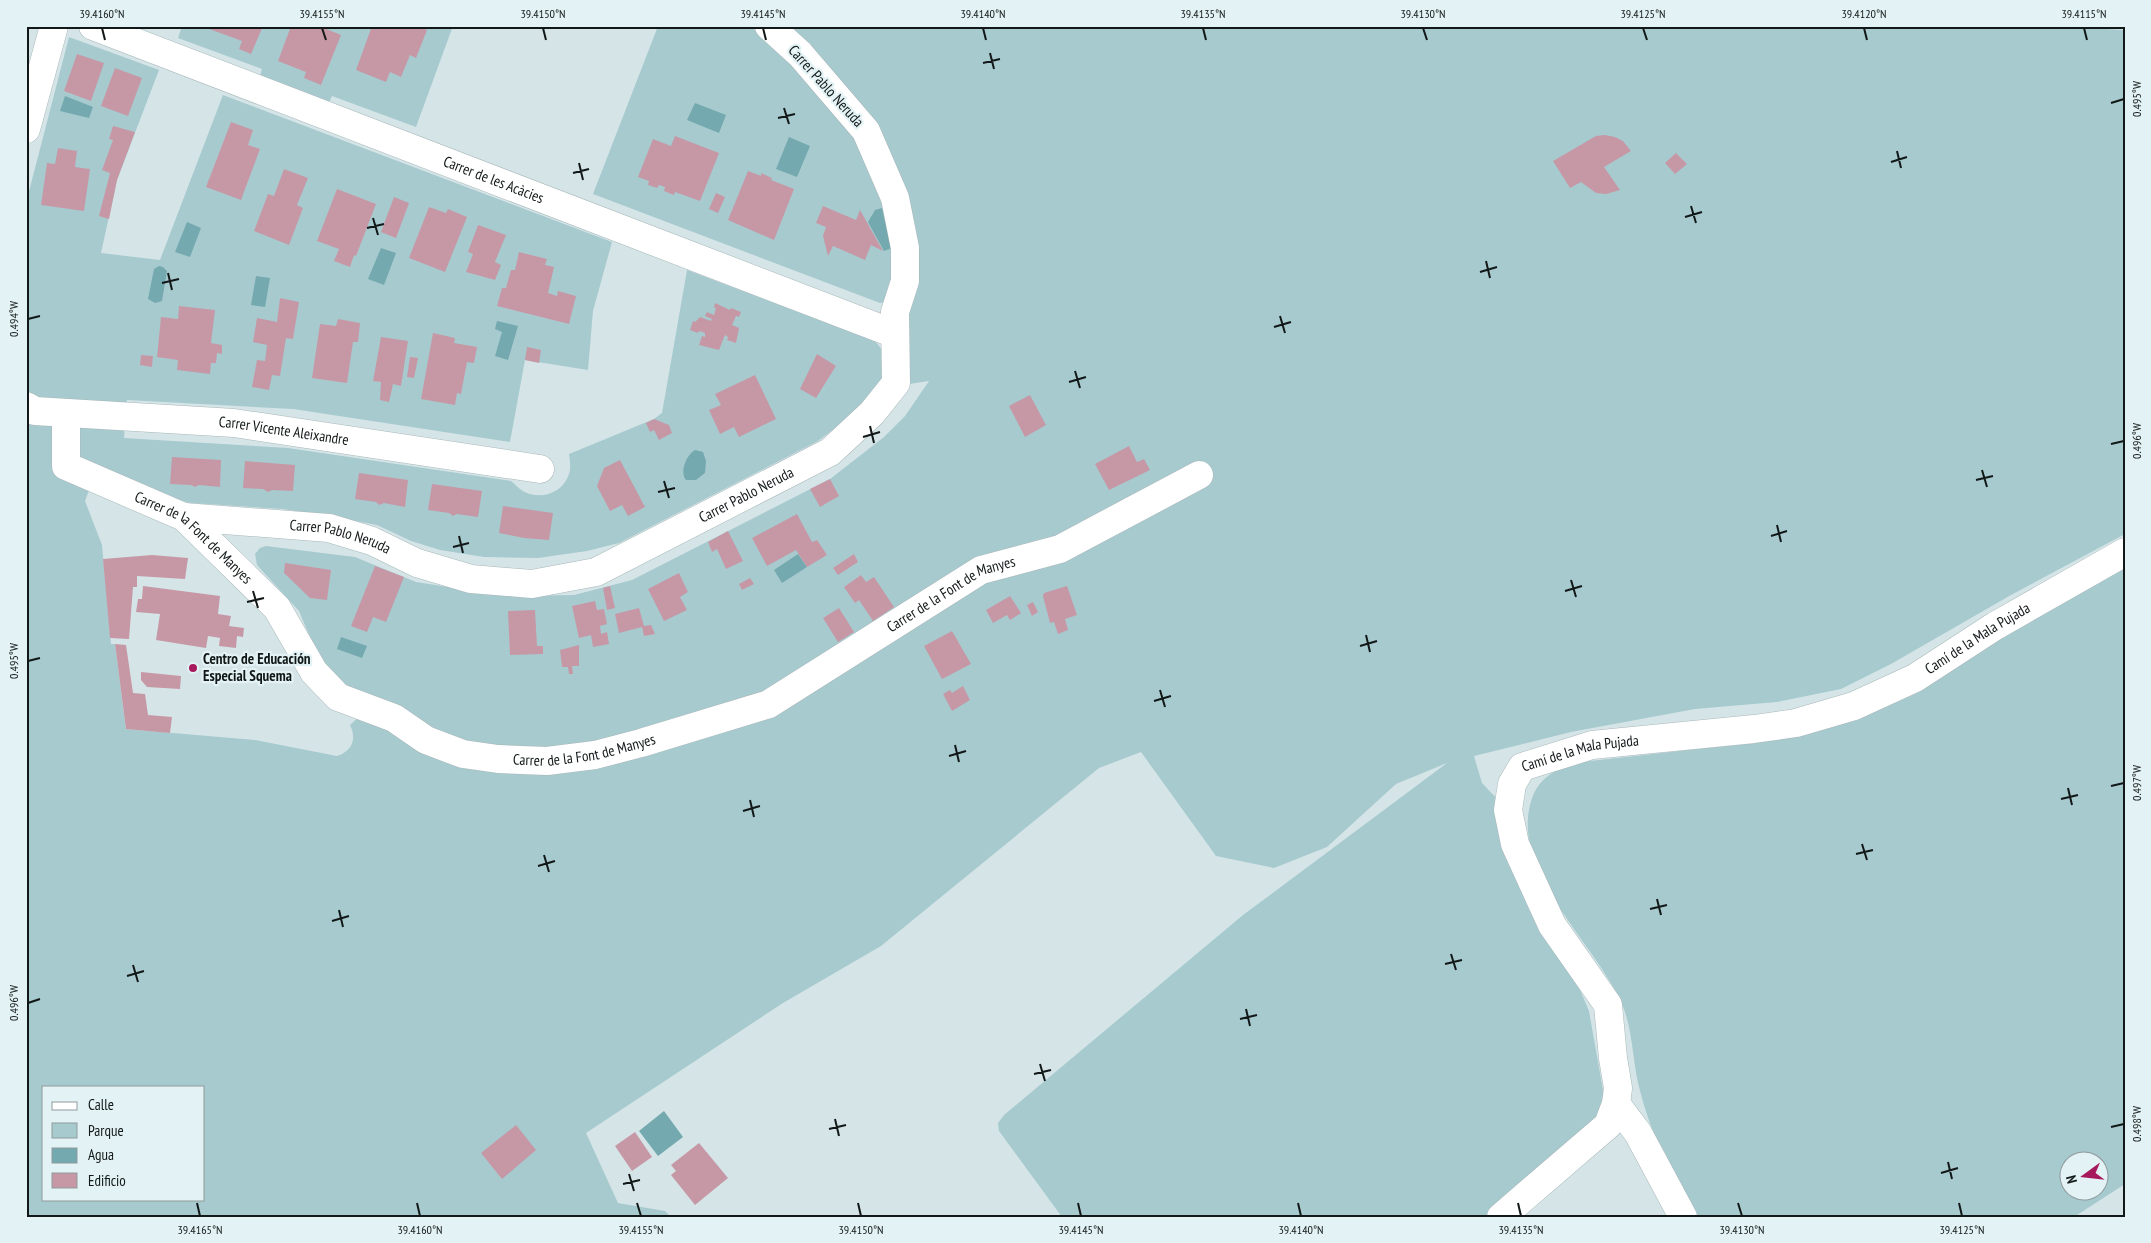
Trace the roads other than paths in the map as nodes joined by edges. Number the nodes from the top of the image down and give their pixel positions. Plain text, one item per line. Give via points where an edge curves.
1 (54, 26) edge
2 (93, 26) edge
3 (769, 26) edge
4 (26, 129) edge
5 (894, 334) junction
6 (26, 406) edge
7 (66, 413) junction
8 (540, 469) dead end
9 (1199, 475) dead end
10 (184, 517) junction
11 (2125, 552) edge
12 (1616, 1104) junction
13 (1501, 1217) edge
14 (1683, 1217) edge

1 - 4 street
2 - 5 street, Carrer de les Acàcies
3 - 5 street, Carrer Pablo Neruda via 800,54 866,131 895,198 905,256 905,281 895,312
5 - 10 street, Carrer Pablo Neruda via 896,383 872,413 830,452 596,572 532,584 471,579 417,563 372,542 329,528
6 - 7 street, Carrer Vicente Aleixandre via 35,411
7 - 8 street, Carrer Vicente Aleixandre via 234,423
7 - 10 street, Carrer de la Font de Manyes via 66,466
9 - 10 street, Carrer de la Font de Manyes via 1060,549 981,570 769,704 642,743 595,755 547,761 463,754 426,740 394,718 338,697 314,672 277,608
11 - 12 street, Camí de la Mala Pujada via 1996,626 1914,678 1854,706 1788,725 1592,745 1522,767 1512,784 1508,810 1515,844 1552,925 1608,1005 1618,1088
12 - 13 street, Camí de la Mala Pujada via 1608,1125
12 - 14 street via 1638,1133

